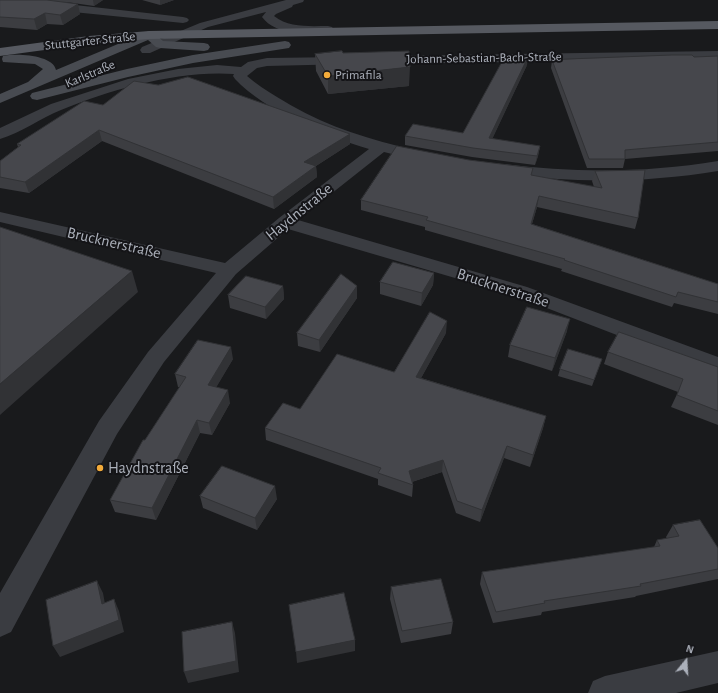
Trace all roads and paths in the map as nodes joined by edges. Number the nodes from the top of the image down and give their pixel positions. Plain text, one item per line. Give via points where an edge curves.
1 (10, 0) edge
2 (296, 1) edge
3 (277, 5) junction
4 (183, 20) junction
5 (718, 24) edge
6 (341, 31) junction
7 (718, 33) edge
8 (181, 35) junction
9 (148, 36) junction
10 (116, 38) junction
11 (133, 42) junction
12 (160, 44) junction
13 (285, 45) junction
14 (204, 47) junction
15 (146, 50) junction
16 (718, 55) edge
17 (132, 56) dead end
18 (3, 57) edge
19 (112, 58) junction
20 (243, 71) junction
21 (26, 88) junction
22 (38, 96) junction
23 (0, 99) edge
24 (0, 112) edge
25 (0, 134) edge
26 (381, 147) junction
27 (404, 151) edge
28 (487, 166) edge
29 (718, 166) edge
30 (0, 217) edge
31 (284, 222) junction
32 (229, 270) junction
33 (718, 366) edge
34 (0, 622) edge
35 (718, 668) edge
36 (605, 693) edge

1 - 4 street via 53,7
2 - 3 street
2 - 6 street via 268,16 278,25
3 - 4 street via 231,9
3 - 8 street, Karlstraße via 204,25
4 - 9 street
5 - 6 main road, Stuttgarter Straße
6 - 8 main road, Stuttgarter Straße
7 - 13 main road, Stuttgarter Straße
8 - 9 main road, Stuttgarter Straße
8 - 12 street, Karlstraße
9 - 10 main road, Stuttgarter Straße
9 - 11 main road, Karlstraße
9 - 12 main road
10 - 11 main road
10 - 18 main road, Stuttgarter Straße
11 - 15 main road
11 - 19 main road, Karlstraße
12 - 14 main road
12 - 15 street, Karlstraße
13 - 14 main road, Stuttgarter Straße
13 - 22 main road via 193,59
14 - 15 main road, Stuttgarter Straße
15 - 17 main road, Karlstraße
15 - 19 main road, Stuttgarter Straße
16 - 20 street, Johann-Sebastian-Bach-Straße via 267,62 253,64
18 - 19 main road, Stuttgarter Straße via 65,54
18 - 21 main road via 42,62 49,66 48,73
19 - 21 main road, Karlstraße
19 - 22 main road, Karlstraße
20 - 25 street, Johann-Sebastian-Bach-Straße via 217,69 178,73 128,83 56,107
20 - 26 street via 240,76 247,83 281,106 321,128
21 - 23 main road, Karlstraße
22 - 24 main road, Karlstraße
26 - 27 street
26 - 31 street, Haydnstraße
28 - 29 street via 541,174 595,176 654,174
30 - 32 street, Brucknerstraße
31 - 32 street, Haydnstraße
31 - 33 street, Brucknerstraße via 520,291
32 - 34 street, Haydnstraße via 156,357 108,428
35 - 36 street

